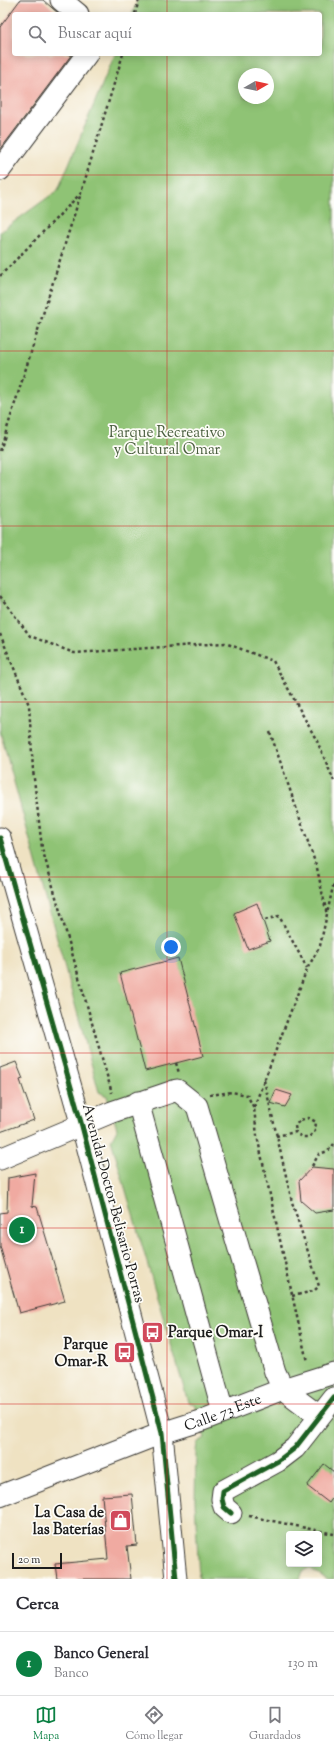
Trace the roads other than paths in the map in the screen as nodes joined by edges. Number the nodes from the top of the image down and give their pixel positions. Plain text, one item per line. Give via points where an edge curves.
1 (61, 0) edge
2 (76, 12) edge
3 (86, 56) edge
4 (0, 170) edge
5 (0, 838) edge
6 (138, 1102) junction
7 (82, 1126) junction
8 (0, 1159) edge
9 (334, 1373) edge
10 (283, 1389) junction
11 (334, 1398) edge
12 (223, 1412) junction
13 (319, 1416) junction
14 (162, 1433) junction
15 (0, 1496) edge
16 (231, 1512) road end
17 (176, 1579) edge

1 - 2 street
3 - 4 street
5 - 7 street, Avenida Doctor Belisario Porras
6 - 7 street
6 - 10 street via 177,1090 197,1106 275,1372
6 - 12 street
7 - 8 street
7 - 14 street, Avenida Doctor Belisario Porras
9 - 10 street, Calle 73 Este
10 - 12 street, Calle 73 Este
10 - 13 street
11 - 13 street
12 - 14 street, Calle 73 Este
13 - 16 street via 295,1448 278,1461 223,1491 224,1507
14 - 15 street, Calle 73 Este
14 - 17 street, Avenida Doctor Belisario Porras

